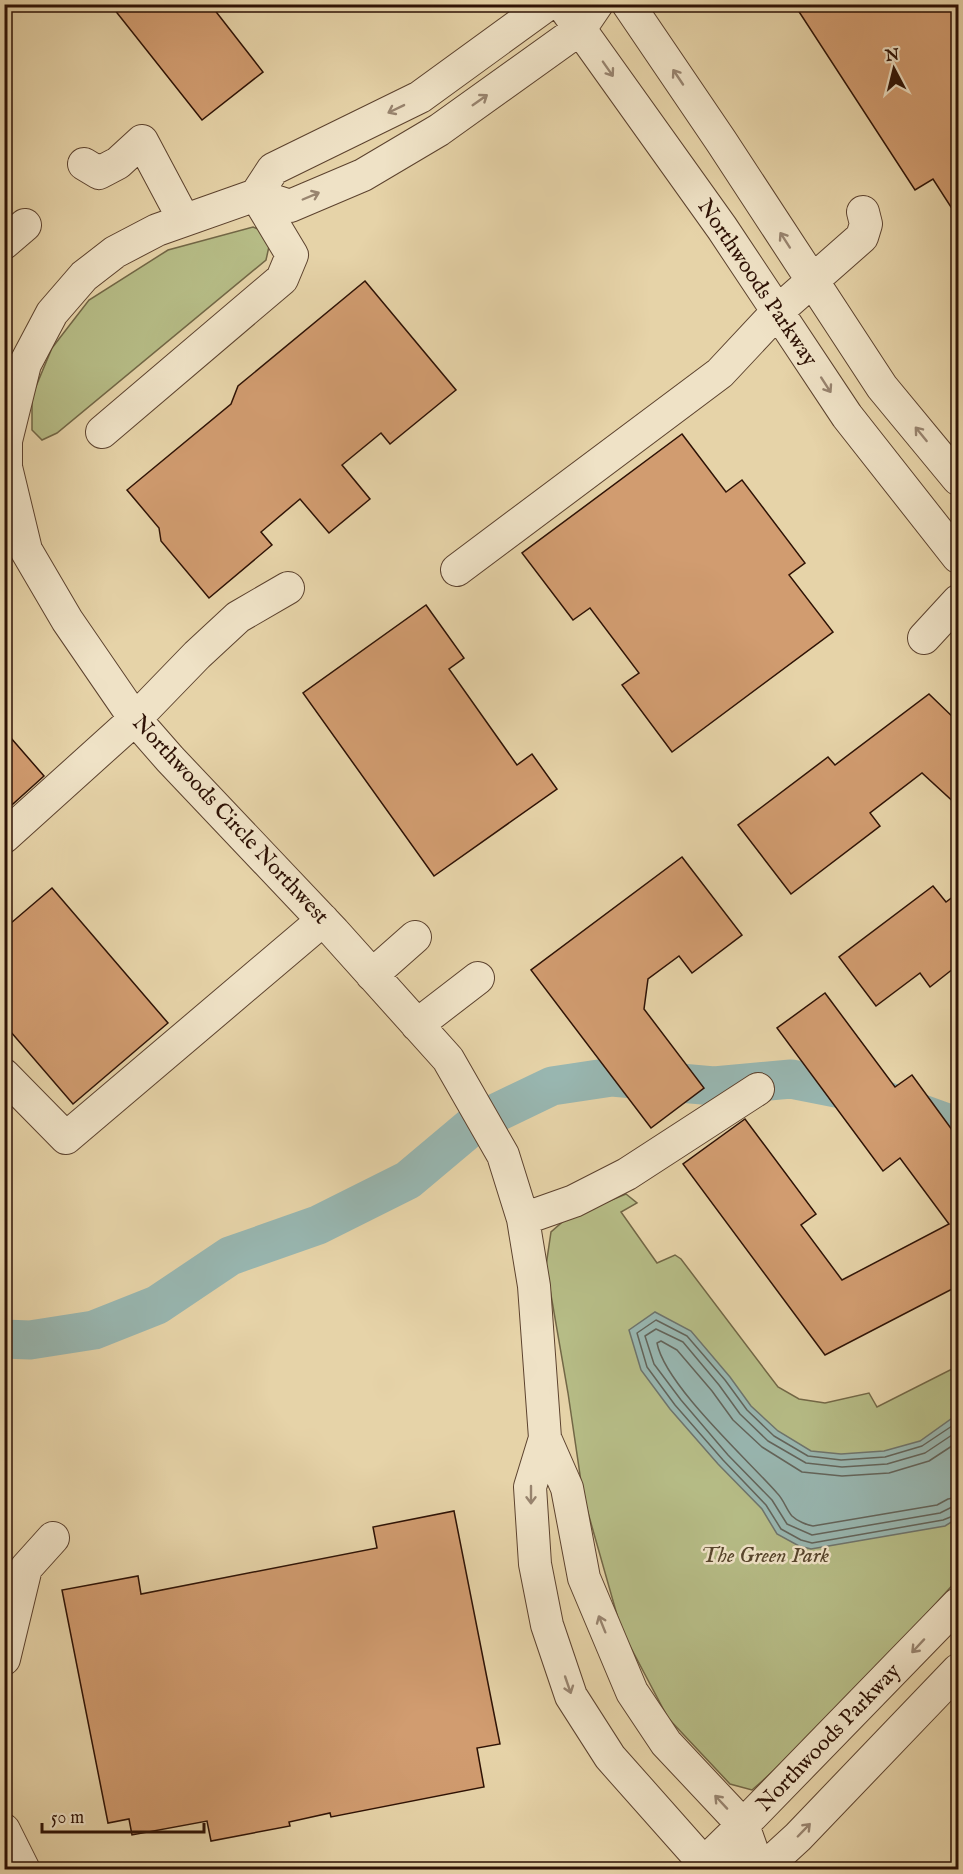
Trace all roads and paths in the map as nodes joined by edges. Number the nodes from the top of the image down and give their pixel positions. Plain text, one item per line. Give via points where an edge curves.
1 (548, 4) edge
2 (628, 4) edge
3 (580, 13) edge
4 (84, 164) dead end
5 (256, 195) junction
6 (863, 212) dead end
7 (184, 220) junction
8 (812, 281) junction
9 (778, 311) junction
10 (102, 432) dead end
11 (5, 467) edge
12 (958, 479) edge
13 (958, 557) edge
14 (457, 570) dead end
15 (288, 588) dead end
16 (958, 602) edge
17 (924, 638) dead end
18 (135, 719) junction
19 (4, 837) edge
20 (323, 920) junction
21 (415, 938) dead end
22 (372, 975) junction
23 (478, 978) dead end
24 (417, 1025) junction
25 (958, 1051) edge
26 (952, 1054) dead end
27 (4, 1075) edge
28 (758, 1089) dead end
29 (524, 1218) junction
30 (545, 1438) junction
31 (53, 1538) dead end
32 (958, 1604) edge
33 (4, 1659) edge
34 (958, 1670) edge
35 (743, 1825) junction
36 (4, 1830) edge
37 (700, 1866) edge
38 (24, 1869) edge
39 (749, 1869) edge
40 (761, 1869) edge

1 -> 5 street via 420,97 273,170
8 -> 2 street, Northwoods Parkway
5 -> 3 street via 290,206 363,175 439,130
3 -> 9 street, Northwoods Parkway
4 - 7 street via 99,173 118,163 142,141
5 - 7 street, Northwoods Circle Northwest
5 - 10 street via 292,255 282,279
6 - 8 street via 866,224 862,237
7 - 11 street, Northwoods Circle Northwest via 115,252 84,276 52,313 25,364 6,441
8 - 9 street
12 -> 8 street, Northwoods Parkway via 882,387
9 -> 13 street, Northwoods Parkway via 847,416
9 - 14 street via 720,373
11 - 18 street, Northwoods Circle Northwest via 26,550
15 - 18 street via 238,617
16 - 17 street
18 - 19 street
18 - 20 street, Northwoods Circle Northwest
20 - 22 street, Northwoods Circle Northwest
20 - 27 street via 66,1138
21 - 22 street
22 - 24 street, Northwoods Circle Northwest
23 - 24 street
24 - 29 street, Northwoods Circle Northwest via 448,1059 503,1155
25 - 26 path
28 - 29 street via 627,1174 574,1201
29 - 30 street, Northwoods Circle Northwest via 534,1286
35 -> 30 street, Northwoods Circle Northwest via 666,1743 632,1692 584,1578 567,1488
30 -> 37 street, Northwoods Circle Northwest via 531,1487 535,1564 547,1624 571,1696 610,1757
31 - 33 street via 26,1568
32 -> 35 street, Northwoods Parkway
40 -> 34 street, Northwoods Parkway via 798,1837
35 - 37 street, Northwoods Parkway
35 - 40 street, Northwoods Circle Northwest
36 - 38 street
37 - 39 street

